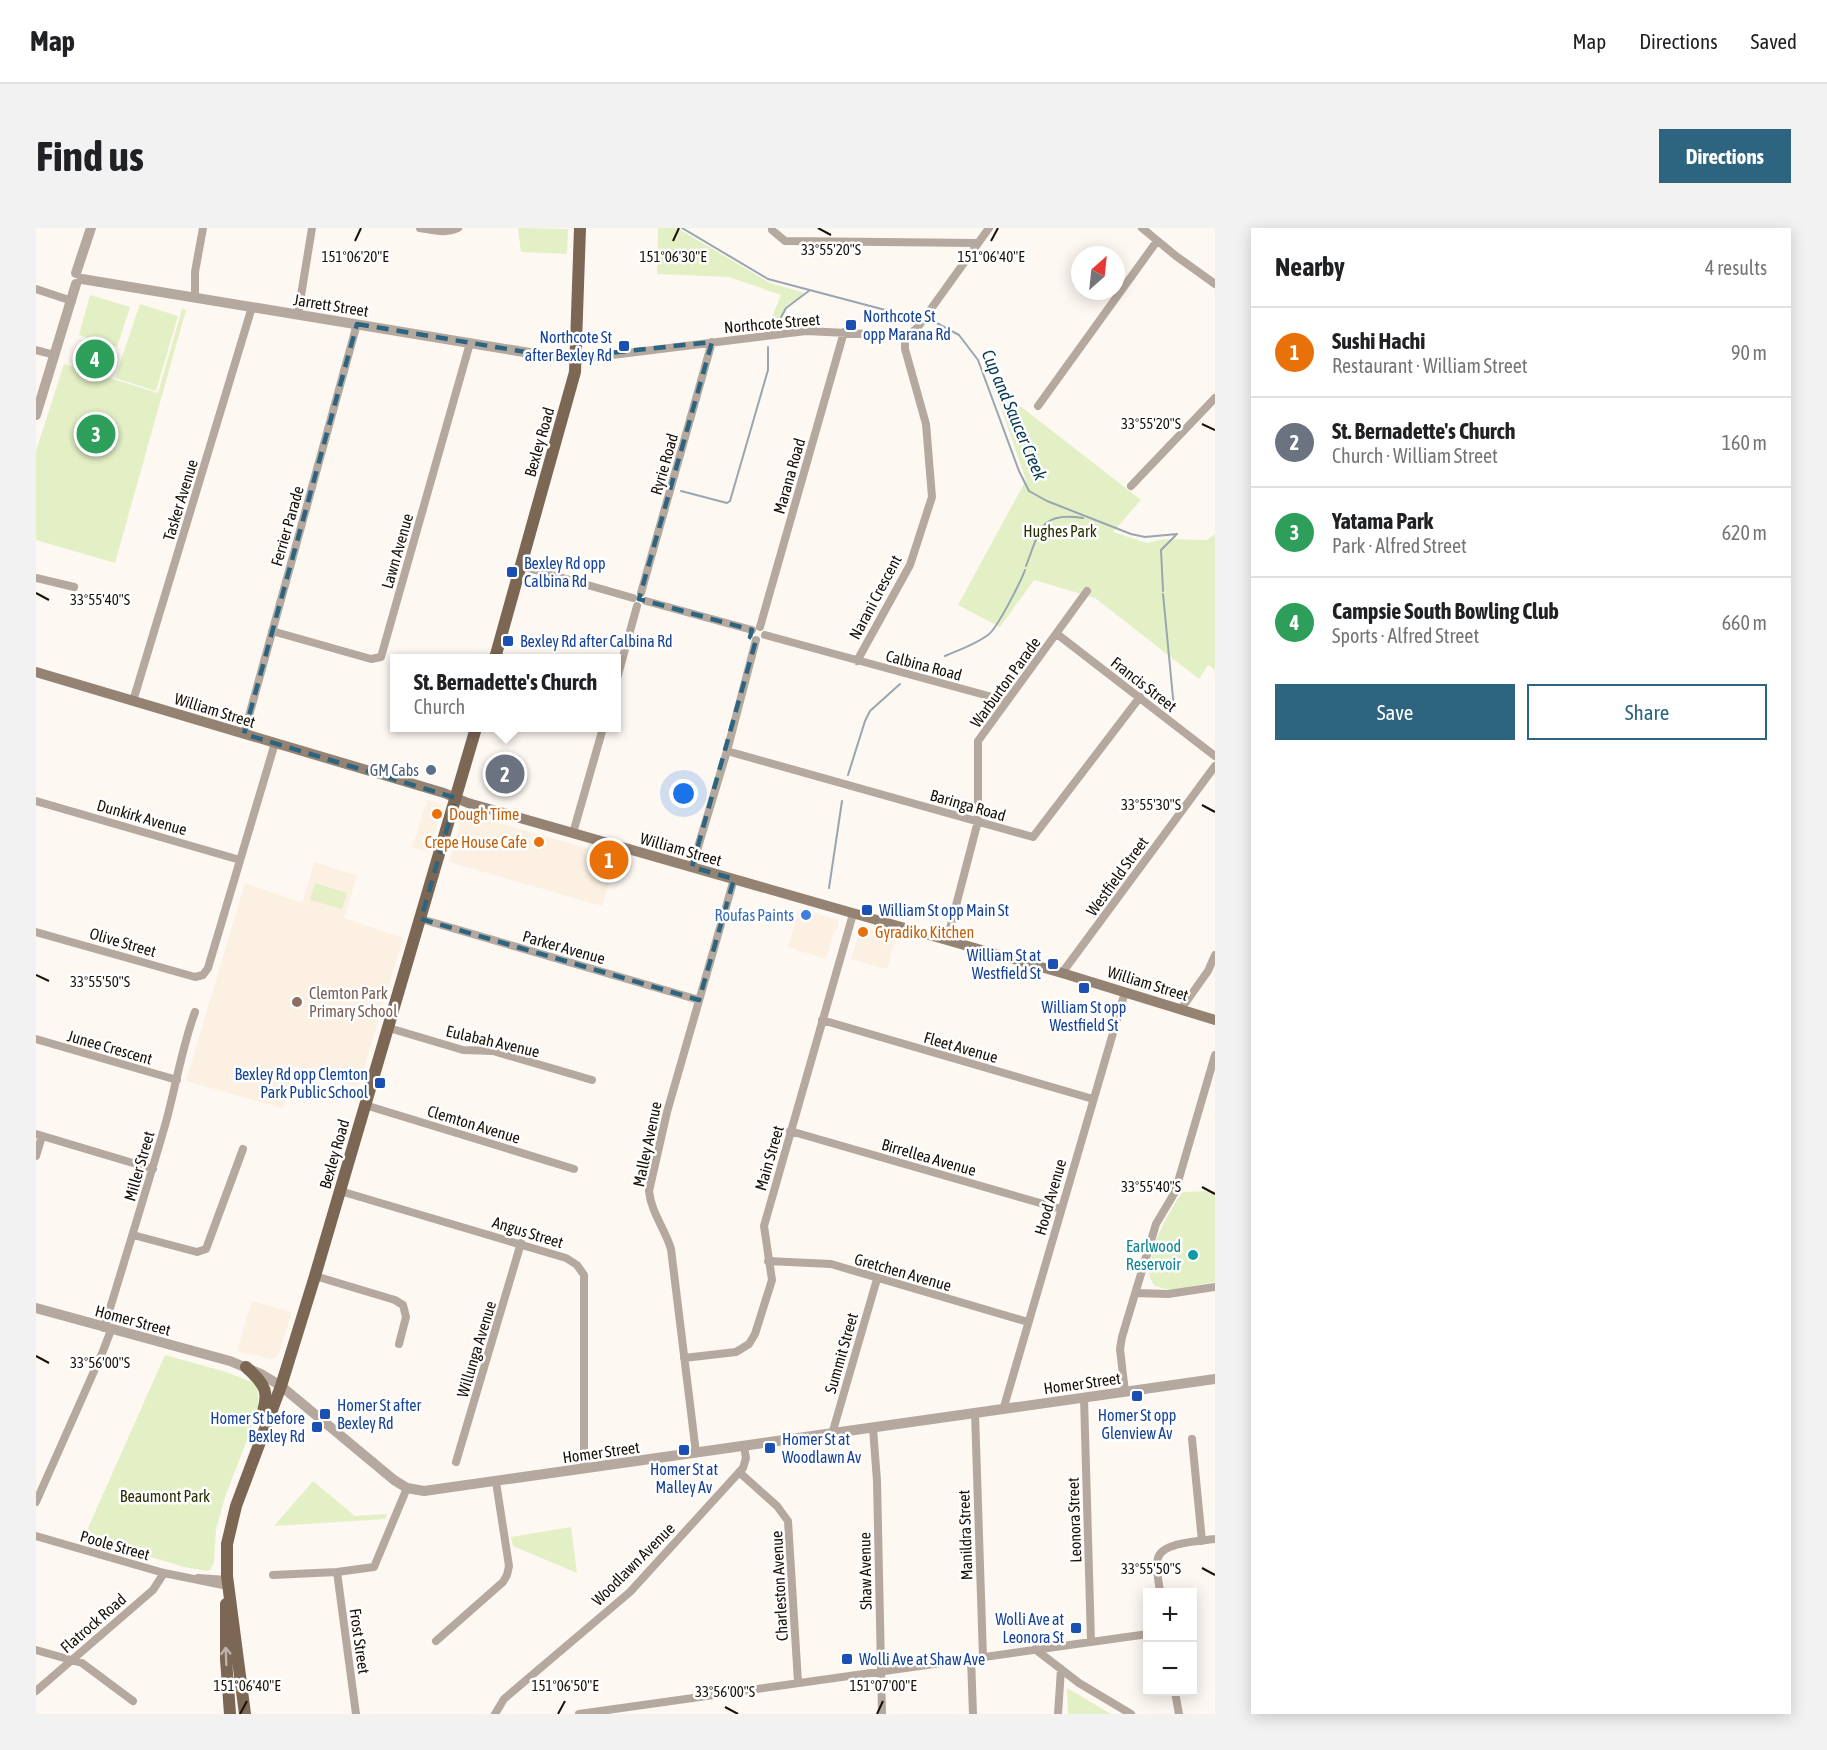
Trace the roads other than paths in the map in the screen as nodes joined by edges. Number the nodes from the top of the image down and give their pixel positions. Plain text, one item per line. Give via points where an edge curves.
1 (91, 228) edge
2 (203, 228) edge
3 (312, 228) edge
4 (420, 228) edge
5 (458, 228) edge
6 (580, 228) edge
7 (772, 228) edge
8 (988, 228) edge
9 (1142, 228) edge
10 (1157, 241) junction
11 (978, 243) junction
12 (78, 279) junction
13 (1215, 284) edge
14 (36, 289) edge
15 (195, 297) junction
16 (72, 301) junction
17 (252, 307) junction
18 (298, 314) junction
19 (357, 324) junction
20 (844, 332) junction
21 (905, 336) junction
22 (712, 342) junction
23 (470, 343) junction
24 (36, 350) edge
25 (55, 355) junction
26 (576, 358) junction
27 (1215, 398) edge
28 (1038, 406) dead end
29 (36, 415) edge
30 (1131, 486) dead end
31 (521, 566) junction
32 (36, 578) edge
33 (74, 587) dead end
34 (1087, 591) dead end
35 (641, 592) junction
36 (633, 598) junction
37 (646, 601) junction
38 (637, 606) junction
39 (760, 627) junction
40 (752, 630) junction
41 (272, 631) junction
42 (1057, 634) junction
43 (765, 635) junction
44 (756, 640) junction
45 (496, 654) edge
46 (857, 661) junction
47 (621, 664) edge
48 (36, 672) edge
49 (1140, 697) junction
50 (133, 701) junction
51 (1007, 701) junction
52 (475, 732) edge
53 (602, 732) edge
54 (244, 734) junction
55 (274, 743) junction
56 (727, 752) junction
57 (1215, 756) edge
58 (1214, 771) edge
59 (456, 798) junction
60 (36, 801) edge
61 (978, 821) junction
62 (573, 833) junction
63 (240, 860) junction
64 (692, 867) junction
65 (734, 879) junction
66 (854, 914) junction
67 (421, 919) junction
68 (36, 932) edge
69 (947, 940) junction
70 (1215, 955) edge
71 (1062, 973) junction
72 (1125, 992) junction
73 (699, 1000) junction
74 (1181, 1009) junction
75 (195, 1012) dead end
76 (822, 1020) junction
77 (1215, 1020) edge
78 (389, 1028) junction
79 (36, 1040) edge
80 (1215, 1055) edge
81 (177, 1080) junction
82 (592, 1080) dead end
83 (1093, 1099) junction
84 (365, 1105) junction
85 (790, 1131) junction
86 (39, 1135) edge
87 (243, 1149) dead end
88 (36, 1156) edge
89 (153, 1169) junction
90 (574, 1169) dead end
91 (340, 1191) junction
92 (1061, 1209) junction
93 (133, 1235) junction
94 (521, 1243) junction
95 (768, 1261) junction
96 (315, 1276) junction
97 (877, 1279) junction
98 (1215, 1287) edge
99 (1136, 1293) junction
100 (36, 1308) edge
101 (1028, 1322) junction
102 (108, 1329) junction
103 (399, 1344) dead end
104 (684, 1358) junction
105 (246, 1367) junction
106 (1215, 1379) edge
107 (281, 1386) junction
108 (1125, 1392) junction
109 (1084, 1398) junction
110 (1003, 1410) junction
111 (975, 1413) junction
112 (873, 1428) junction
113 (832, 1434) junction
114 (1192, 1439) dead end
115 (259, 1446) junction
116 (744, 1447) junction
117 (696, 1453) junction
118 (456, 1462) dead end
119 (584, 1469) junction
120 (739, 1472) junction
121 (496, 1482) junction
122 (407, 1488) junction
123 (36, 1503) edge
124 (36, 1536) edge
125 (1215, 1539) edge
126 (1202, 1541) junction
127 (336, 1572) junction
128 (164, 1573) junction
129 (273, 1575) dead end
130 (227, 1585) junction
131 (1159, 1588) edge
132 (1143, 1635) edge
133 (436, 1641) dead end
134 (1091, 1642) junction
135 (1035, 1649) junction
136 (36, 1650) edge
137 (983, 1657) junction
138 (971, 1658) junction
139 (72, 1659) junction
140 (1061, 1670) junction
141 (881, 1671) junction
142 (798, 1682) junction
143 (36, 1691) edge
144 (1176, 1696) edge
145 (133, 1701) dead end
146 (230, 1714) edge
147 (245, 1714) edge
148 (356, 1714) edge
149 (495, 1714) edge
150 (579, 1714) edge
151 (882, 1714) edge
152 (973, 1714) edge
153 (1058, 1714) edge
154 (1131, 1714) edge
155 (1179, 1714) edge

1 - 12 street
2 - 15 street
3 - 18 street
4 - 5 street
6 - 26 main road, Bexley Road
7 - 11 street via 785,241
8 - 11 street
9 - 10 street
10 - 13 street
10 - 28 street
11 - 21 street via 918,327
12 - 15 street, Jarrett Street
12 - 16 street
14 - 16 street
15 - 17 street, Jarrett Street
16 - 25 street
17 - 18 street, Jarrett Street
17 - 50 street, Tasker Avenue
18 - 19 street, Jarrett Street
19 - 23 street, Jarrett Street
19 - 41 street, Ferrier Parade
20 - 21 street, Northcote Street
20 - 22 street, Northcote Street via 806,330
20 - 39 street, Marana Road
21 - 46 street, Narani Crescent via 905,349 926,424 932,497 910,565
22 - 26 street, Northcote Street
22 - 35 street, Ryrie Road
23 - 26 street, Jarrett Street
23 - 41 street, Lawn Avenue via 381,657 371,659
24 - 25 street
25 - 29 street
26 - 31 main road, Bexley Road
27 - 30 street
31 - 36 street
31 - 45 main road, Bexley Road
32 - 33 street
34 - 42 street, Warburton Parade
35 - 36 street
35 - 37 street
36 - 38 street
37 - 38 street
37 - 40 street
38 - 47 street
39 - 40 street
39 - 43 street
40 - 44 street
41 - 54 street, Ferrier Parade
42 - 49 street, Francis Street
42 - 51 street, Warburton Parade
43 - 44 street
43 - 46 street, Calbina Road
44 - 56 street
46 - 51 street, Calbina Road
48 - 50 main road, William Street
49 - 57 street, Francis Street
49 - 61 street, Baringa Road via 1033,837
50 - 54 main road, William Street
51 - 61 street, Warburton Parade via 978,741
52 - 59 main road, Bexley Road
53 - 62 street
54 - 55 main road, William Street
55 - 59 main road, William Street
55 - 63 street
56 - 61 street, Baringa Road
56 - 64 street
58 - 71 street, Westfield Street
59 - 62 main road, William Street
59 - 67 main road, Bexley Road
60 - 63 street, Dunkirk Avenue
61 - 69 street, Warburton Parade
62 - 64 main road, William Street
63 - 68 street, Olive Street via 203,975
64 - 65 main road, William Street
65 - 66 main road, William Street
65 - 73 street, Malley Avenue
66 - 69 main road, William Street
66 - 76 street, Main Street
67 - 73 street, Parker Avenue
67 - 78 main road, Bexley Road
69 - 71 main road, William Street
70 - 74 street
71 - 72 main road, William Street
72 - 74 main road, William Street
72 - 83 street, Hood Avenue
73 - 104 street, Malley Avenue via 649,1191 671,1249
74 - 77 main road, William Street
75 - 81 street, Miller Street
76 - 83 street, Fleet Avenue
76 - 85 street, Main Street
78 - 82 street, Eulabah Avenue via 464,1050 493,1051
78 - 84 main road, Bexley Road
79 - 81 street, Junee Crescent
80 - 99 street via 1174,1192 1156,1224
81 - 89 street, Miller Street
83 - 92 street, Hood Avenue
84 - 90 street, Clemton Avenue
84 - 91 main road, Bexley Road
85 - 92 street, Birrellea Avenue
85 - 95 street, Main Street via 764,1226
86 - 88 street
86 - 89 street
87 - 93 street via 206,1249 196,1252
89 - 93 street, Miller Street
91 - 94 street, Angus Street
91 - 96 main road, Bexley Road
92 - 101 street, Hood Avenue
93 - 102 street, Miller Street
94 - 118 street, Willunga Avenue
94 - 119 street, Angus Street via 566,1258 584,1275
95 - 97 street, Gretchen Avenue via 823,1263
95 - 104 street, Main Street via 772,1280 749,1344 736,1352
96 - 103 street via 403,1305 406,1317
96 - 107 main road, Bexley Road
97 - 101 street, Gretchen Avenue
97 - 113 street, Summit Street
98 - 99 street via 1168,1294
99 - 108 street via 1120,1350
100 - 102 street, Homer Street
101 - 110 street, Hood Avenue
102 - 105 street, Homer Street
102 - 123 street, Miller Street via 103,1351
104 - 117 street, Malley Avenue
105 - 107 street, Homer Street
105 - 115 main road via 261,1382 266,1394 258,1430
106 - 108 street, Homer Street
107 - 115 main road, Bexley Road
107 - 122 street, Homer Street
108 - 109 street, Homer Street
109 - 110 street, Homer Street
109 - 134 street, Leonora Street
110 - 111 street, Homer Street
111 - 112 street, Homer Street
111 - 137 street, Manildra Street
112 - 113 street, Homer Street
112 - 141 street, Shaw Avenue
113 - 116 street, Homer Street
114 - 126 street
115 - 130 main road, Bexley Road via 231,1525
116 - 117 street, Homer Street
116 - 120 street via 745,1463
117 - 119 street, Homer Street
119 - 121 street, Homer Street
120 - 142 street, Charleston Avenue via 788,1521
120 - 149 street, Woodlawn Avenue via 630,1592 504,1699
121 - 122 street, Homer Street via 429,1491
121 - 133 street via 507,1575
122 - 127 street via 374,1567
124 - 128 street, Poole Street
125 - 126 street
126 - 131 street via 1163,1550 1158,1558
127 - 129 street
127 - 148 street, Frost Street
128 - 130 street, Poole Street
128 - 139 street, Flatrock Road via 153,1590
146 -> 130 main road, Bexley Road
130 - 147 main road, Bexley Road
132 - 134 street
134 - 135 street
135 - 137 street
135 - 140 street
136 - 139 street
137 - 138 street
138 - 141 street
138 - 152 street
139 - 143 street, Flatrock Road
139 - 145 street
140 - 153 street
140 - 154 street
141 - 142 street
141 - 151 street, Shaw Avenue
142 - 150 street
144 - 155 street

